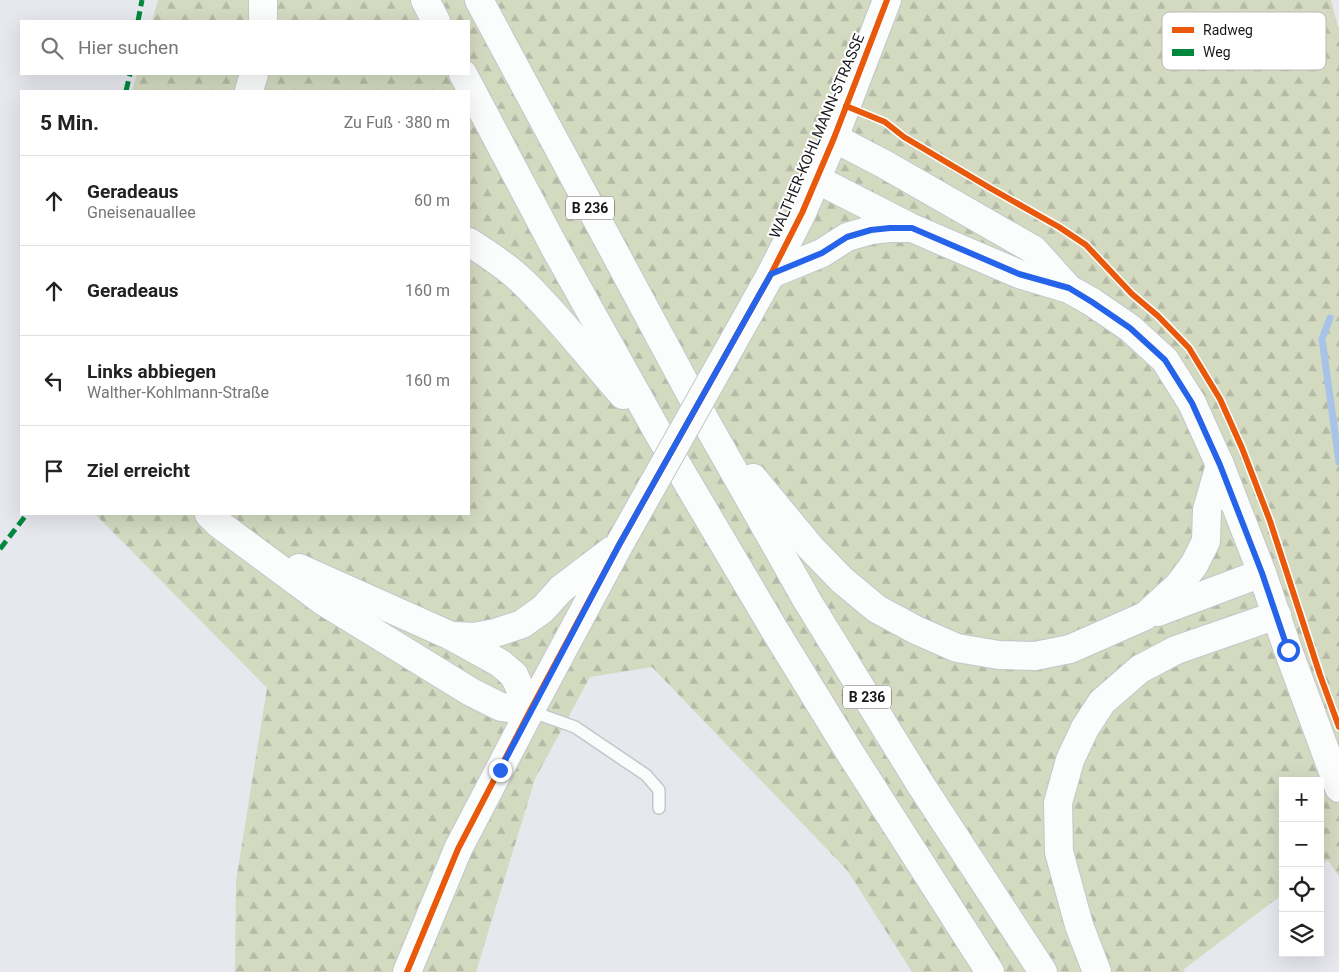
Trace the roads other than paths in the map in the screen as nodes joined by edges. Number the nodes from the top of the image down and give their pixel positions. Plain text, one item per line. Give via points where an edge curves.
1 (263, 0) edge
2 (424, 0) edge
3 (479, 0) edge
4 (887, 0) edge
5 (263, 20) edge
6 (435, 20) edge
7 (254, 75) edge
8 (464, 75) edge
9 (249, 90) edge
10 (834, 138) junction
11 (816, 179) junction
12 (912, 228) junction
13 (470, 243) edge
14 (766, 284) junction
15 (1069, 288) junction
16 (702, 415) junction
17 (660, 436) junction
18 (1220, 465) junction
19 (211, 515) edge
20 (245, 544) junction
21 (599, 570) junction
22 (1262, 573) junction
23 (1277, 615) junction
24 (1145, 616) junction
25 (449, 635) junction
26 (530, 711) junction
27 (1339, 788) edge
28 (659, 808) dead end
29 (407, 972) edge
30 (990, 972) edge
31 (1043, 972) edge
32 (1097, 972) edge

1 - 5 main road
2 - 6 main road
3 - 16 main road, B 236
4 - 10 main road, WALTHER-KOHLMANN-STRASSE
7 - 9 main road
8 - 17 main road, B 236 via 554,248
10 - 11 main road, WALTHER-KOHLMANN-STRASSE
10 - 15 main road via 1034,250
11 - 12 main road
11 - 14 main road, WALTHER-KOHLMANN-STRASSE
12 - 14 main road via 871,230 847,237
12 - 15 main road via 1019,274
13 - 17 main road via 523,282
14 - 21 main road, WALTHER-KOHLMANN-STRASSE, bridge via 619,545
15 - 18 main road via 1130,328 1165,360 1192,403
16 - 24 main road via 810,547 842,580 877,609 916,630 957,648 999,655 1035,656 1070,649
16 - 31 main road, B 236 via 808,602 919,782
17 - 30 main road, B 236 via 852,756
18 - 22 main road
18 - 24 main road via 1207,510 1206,541 1178,586
19 - 20 main road
20 - 25 main road
20 - 26 main road via 324,601 471,692 501,707
21 - 25 main road via 561,590 522,624 474,637
21 - 26 main road
22 - 23 main road
22 - 24 main road
23 - 27 main road
23 - 32 main road via 1176,650 1140,669 1102,702 1085,728 1070,760 1058,803 1059,852 1079,925
25 - 26 main road via 500,663 514,676
26 - 28 lane via 575,727 646,775 659,790
26 - 29 main road via 458,850

